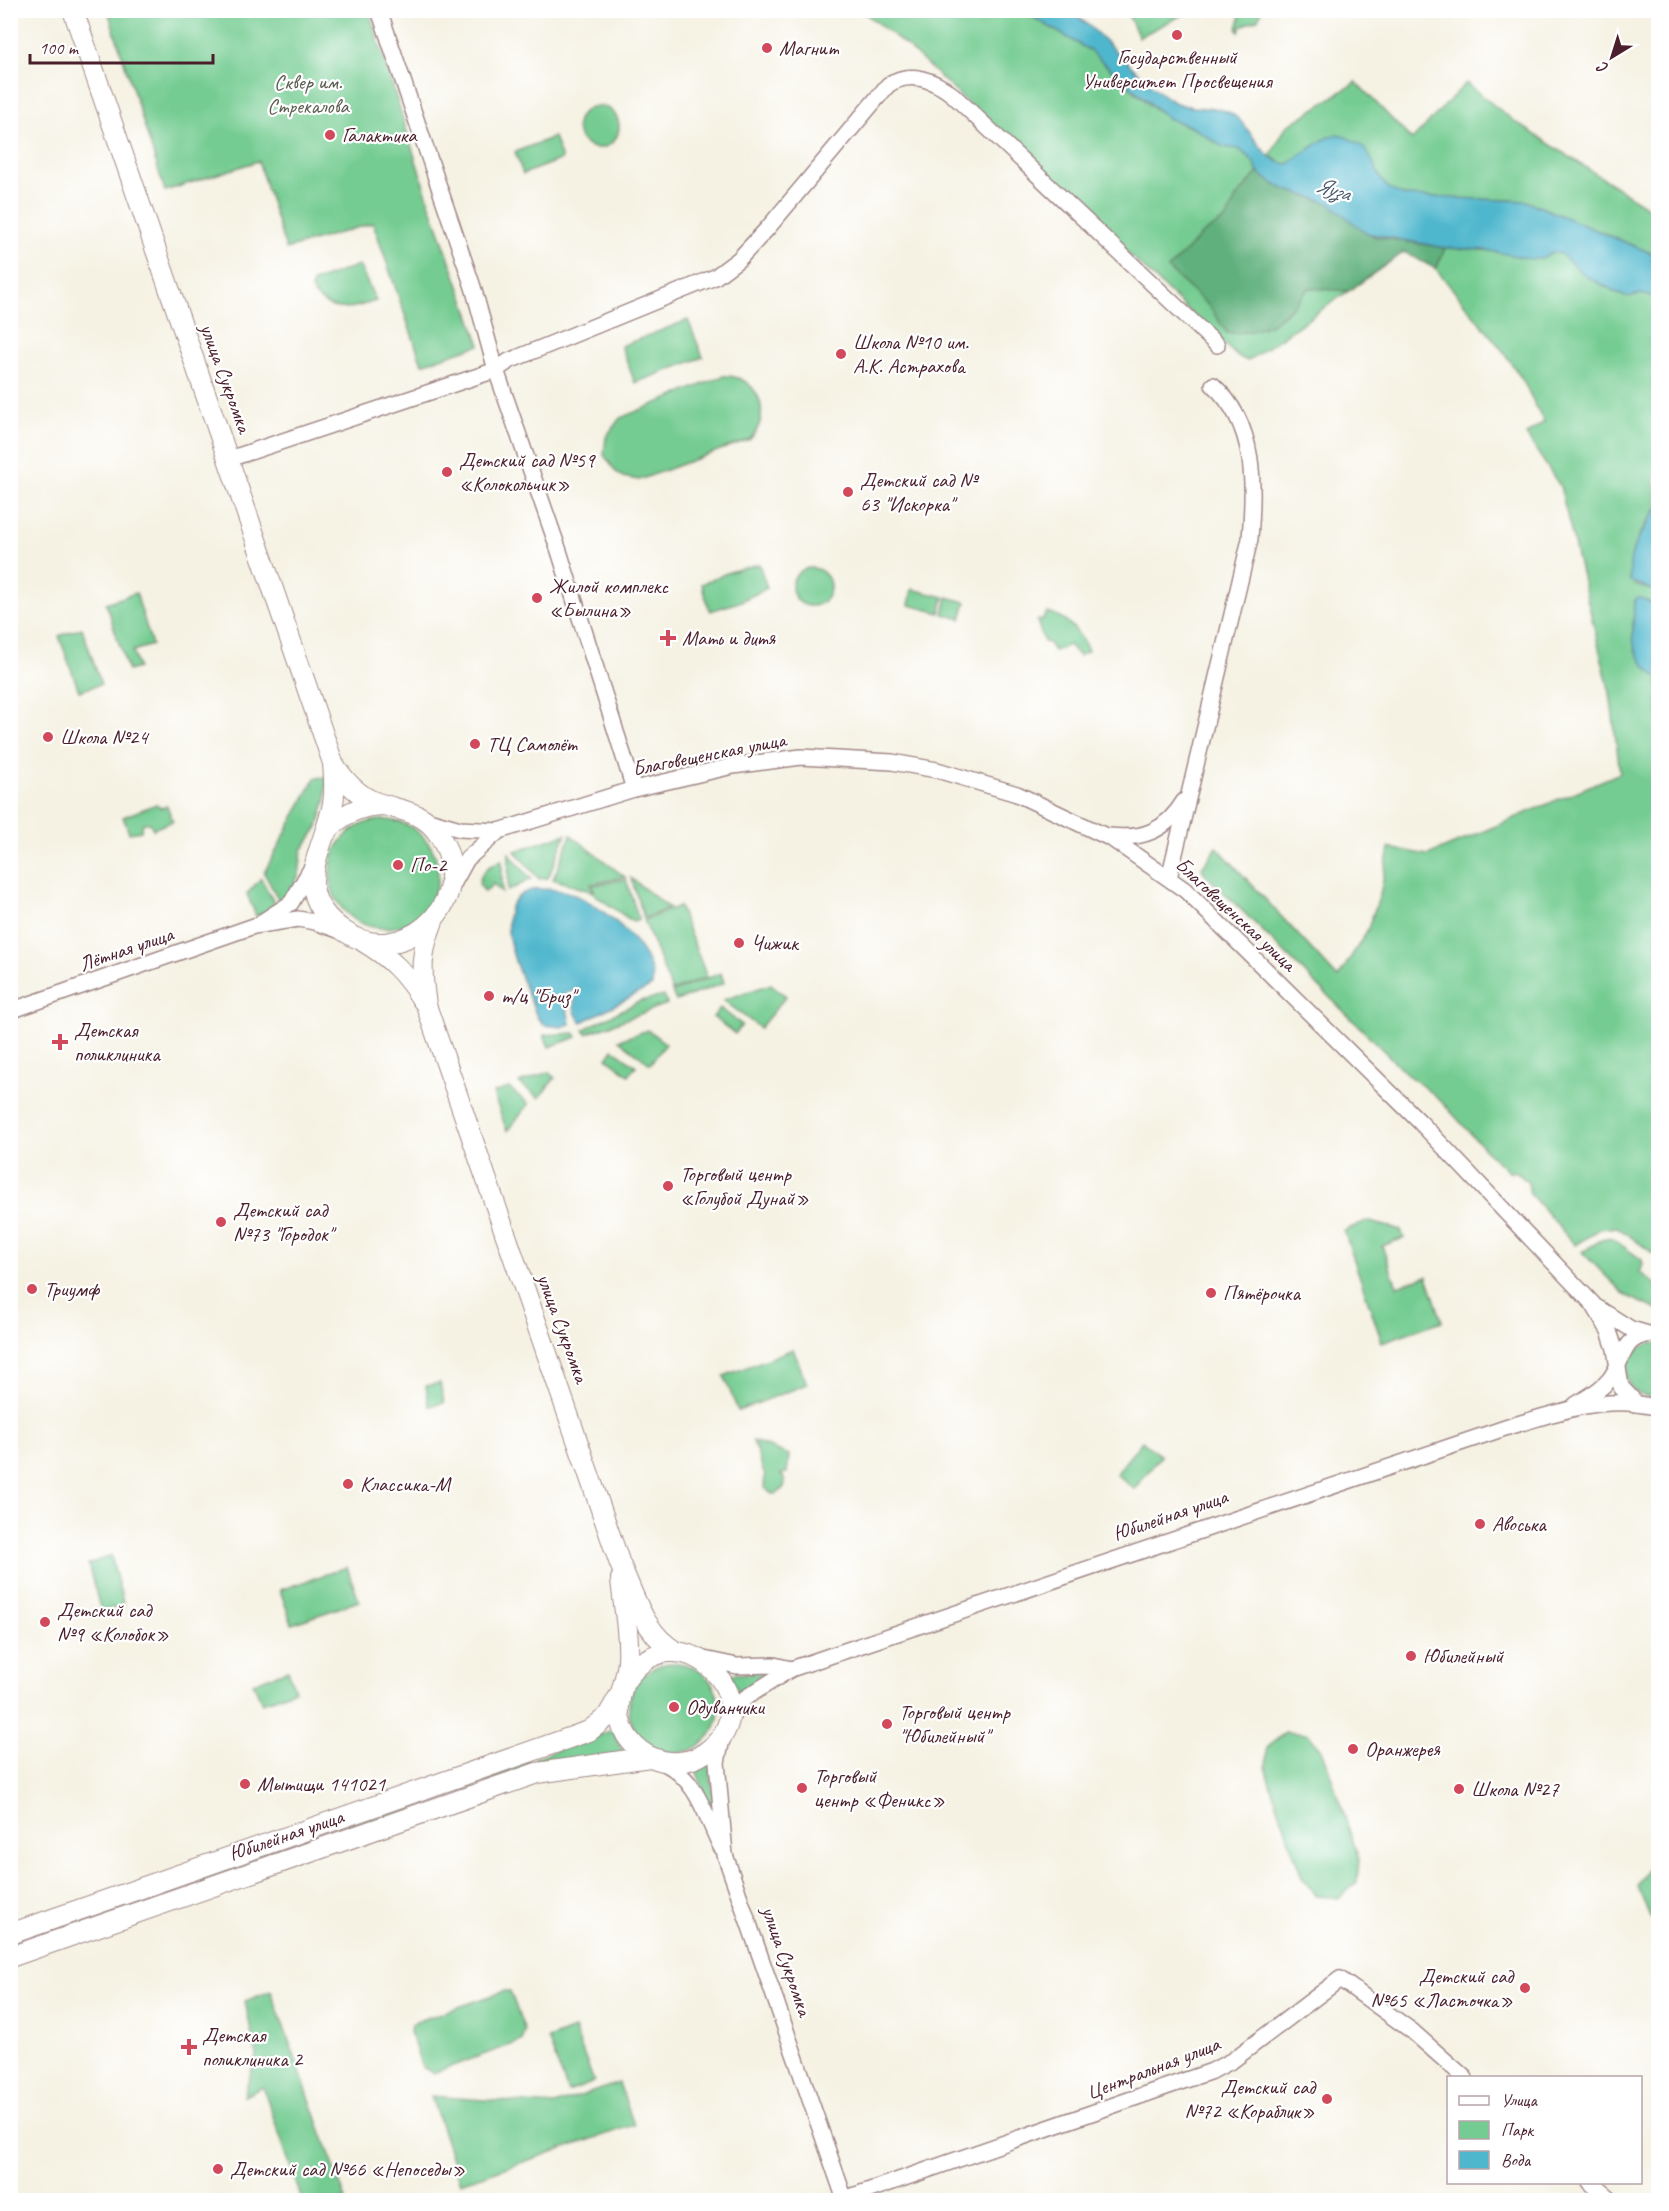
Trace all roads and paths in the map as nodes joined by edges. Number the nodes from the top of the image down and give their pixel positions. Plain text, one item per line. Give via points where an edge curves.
1 (73, 10) edge
2 (380, 10) edge
3 (1217, 345) dead end
4 (496, 370) junction
5 (1213, 385) dead end
6 (229, 459) junction
7 (333, 763) junction
8 (1191, 788) junction
9 (634, 789) junction
10 (391, 805) junction
11 (423, 818) junction
12 (499, 831) junction
13 (1106, 836) junction
14 (316, 853) junction
15 (1169, 878) junction
16 (449, 890) junction
17 (433, 921) junction
18 (254, 926) junction
19 (351, 935) junction
20 (426, 1005) junction
21 (10, 1011) edge
22 (1593, 1304) junction
23 (1653, 1334) edge
24 (1617, 1364) junction
25 (1651, 1407) edge
26 (1566, 1410) junction
27 (620, 1564) junction
28 (677, 1652) junction
29 (698, 1658) junction
30 (791, 1669) junction
31 (622, 1688) junction
32 (726, 1727) junction
33 (655, 1759) junction
34 (725, 1855) junction
35 (10, 1934) edge
36 (10, 1957) edge
37 (1463, 2076) edge
38 (1592, 2184) edge
39 (845, 2200) edge
40 (1611, 2200) edge

1 - 6 main road, улица Сукромка
2 - 4 street via 473,287
3 - 4 street via 952,95 930,80 911,77 888,85 767,229 719,275 509,361
4 - 6 street
4 - 9 street via 559,551
5 - 8 street via 1226,397 1243,427 1250,461 1252,508 1244,568
6 - 7 main road, улица Сукромка
7 - 10 main road via 361,794
7 - 14 main road via 332,810
8 - 13 street via 1175,815 1153,833 1122,838
8 - 15 street
9 - 12 street, Благовещенская улица
9 - 13 street, Благовещенская улица via 782,759 892,762 988,784
10 - 11 main road
10 - 14 main road via 374,805 345,815 327,832
11 - 12 street via 460,829
11 - 16 main road via 437,832 450,859
12 - 16 street via 467,859
13 - 15 street, Благовещенская улица
14 - 18 street via 307,878 291,903
14 - 19 main road via 314,888 320,904 328,917
15 - 22 street, Благовещенская улица via 1420,1122
16 - 17 main road
17 - 19 main road via 418,933 389,943
17 - 20 main road, улица Сукромка via 420,963
18 - 19 street via 315,921
18 - 21 street, Лётная улица
19 - 20 main road, улица Сукромка via 390,958
20 - 27 main road, улица Сукромка
22 - 23 street via 1620,1323
22 - 24 street via 1609,1331
23 - 24 street, Юбилейная улица via 1628,1344
24 - 25 street via 1621,1387
24 - 26 street, Юбилейная улица via 1607,1383
25 - 26 street, Юбилейная улица via 1605,1403
26 - 30 street, Юбилейная улица
27 - 28 main road, улица Сукромка via 653,1633
27 - 31 main road via 628,1656
28 - 29 main road
28 - 31 main road via 646,1660
29 - 30 street, Юбилейная улица via 737,1666 774,1665
29 - 32 main road via 722,1680 729,1700
30 - 32 street, Юбилейная улица via 745,1698
31 - 33 main road via 622,1726 633,1744
31 - 35 main road, Юбилейная улица via 607,1718 589,1731
32 - 33 main road via 711,1749 692,1760 671,1763
32 - 34 street, улица Сукромка via 717,1762
33 - 34 street via 675,1768 692,1786
33 - 36 main road, Юбилейная улица via 537,1773
34 - 39 street, улица Сукромка
37 - 39 street, Центральная улица via 1412,2031 1341,1979 1233,2060 1212,2071
38 - 40 street

